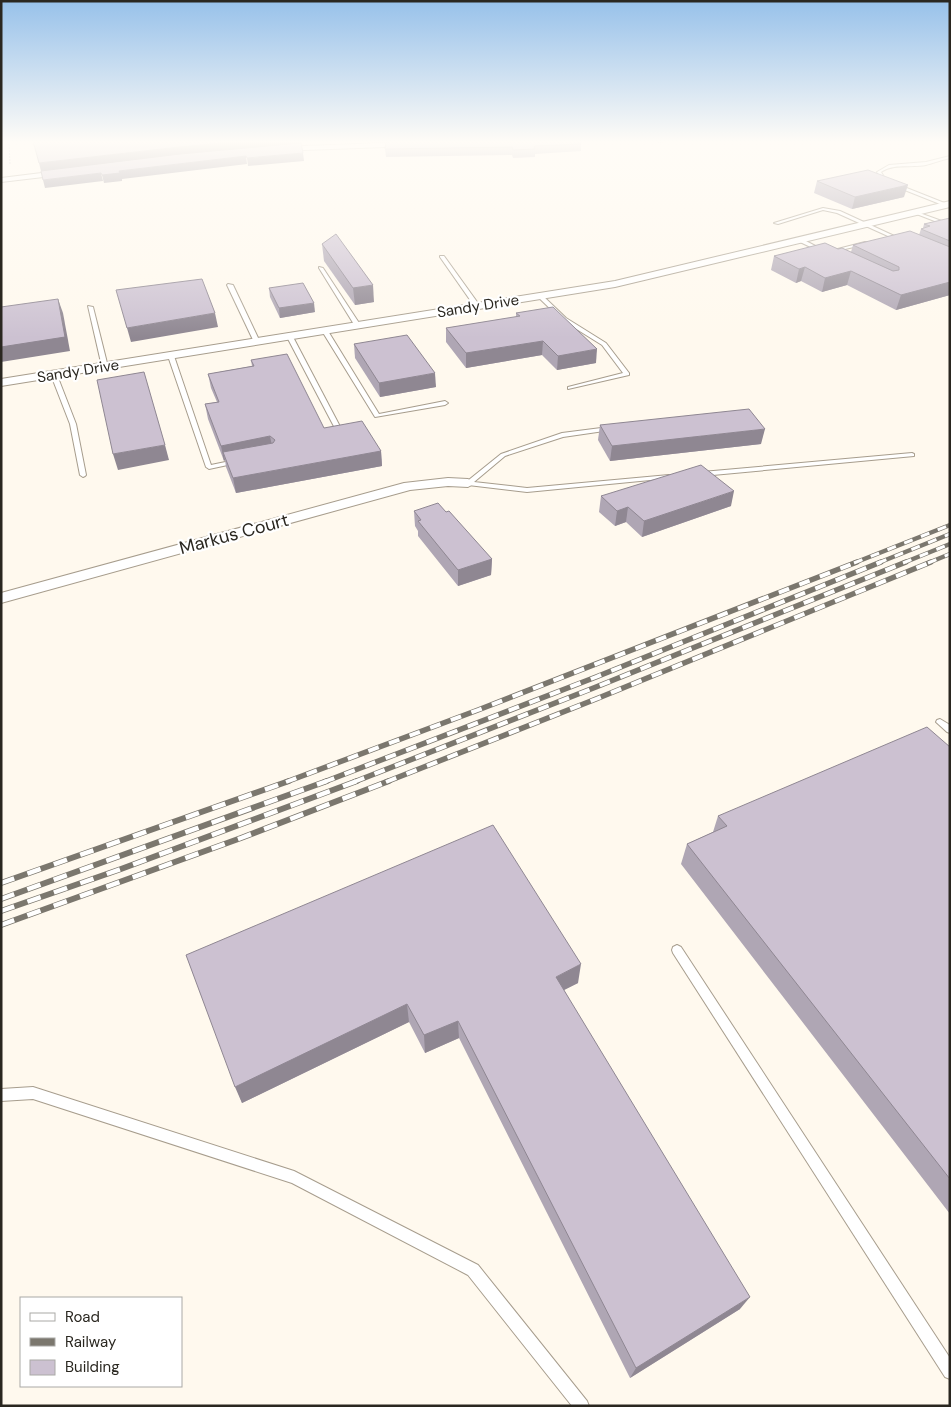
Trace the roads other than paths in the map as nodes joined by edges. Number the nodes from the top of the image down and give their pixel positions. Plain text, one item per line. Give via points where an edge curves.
1 (937, 207) edge
2 (916, 212) junction
3 (776, 223) dead end
4 (866, 224) junction
5 (950, 226) edge
6 (940, 229) edge
7 (800, 240) junction
8 (868, 242) edge
9 (906, 242) edge
10 (826, 252) junction
11 (817, 255) edge
12 (834, 256) edge
13 (442, 257) dead end
14 (321, 268) dead end
15 (230, 285) dead end
16 (540, 296) junction
17 (477, 306) junction
18 (90, 307) dead end
19 (555, 311) junction
20 (547, 312) edge
21 (358, 326) junction
22 (325, 331) junction
23 (290, 337) junction
24 (257, 342) junction
25 (171, 356) junction
26 (105, 367) junction
27 (54, 375) junction
28 (1, 383) edge
29 (570, 388) dead end
30 (446, 402) dead end
31 (618, 428) edge
32 (342, 437) edge
33 (912, 455) dead end
34 (245, 460) edge
35 (83, 475) dead end
36 (694, 475) edge
37 (675, 477) edge
38 (468, 482) junction
39 (1, 598) edge
40 (940, 722) dead end
41 (950, 730) edge
42 (677, 950) dead end
43 (1, 1095) edge
44 (950, 1372) edge
45 (582, 1406) edge

1 - 2 street, Sandy Drive
2 - 4 street, Sandy Drive
2 - 5 lane
3 - 4 lane via 823,209
4 - 7 street, Sandy Drive
4 - 9 lane
5 - 6 lane
7 - 10 lane
7 - 16 street, Sandy Drive via 638,279
8 - 10 lane
10 - 11 lane
10 - 12 lane
13 - 17 lane
14 - 21 lane
15 - 24 lane
16 - 17 street, Sandy Drive
16 - 19 lane
17 - 21 street, Sandy Drive
18 - 26 lane
19 - 20 lane
19 - 29 lane via 604,344 628,374
21 - 22 street, Sandy Drive
22 - 23 street, Sandy Drive
22 - 30 lane via 377,416
23 - 24 street, Sandy Drive
23 - 32 lane
24 - 25 street, Sandy Drive
25 - 26 street, Sandy Drive
25 - 34 lane via 209,467
26 - 27 street, Sandy Drive
27 - 28 street, Sandy Drive
27 - 35 lane via 73,424
31 - 38 lane via 562,435 503,455
33 - 36 lane
37 - 38 lane via 527,490
38 - 39 street, Markus Court via 409,486
40 - 41 lane
42 - 44 lane
43 - 45 lane via 33,1093 294,1177 473,1270

